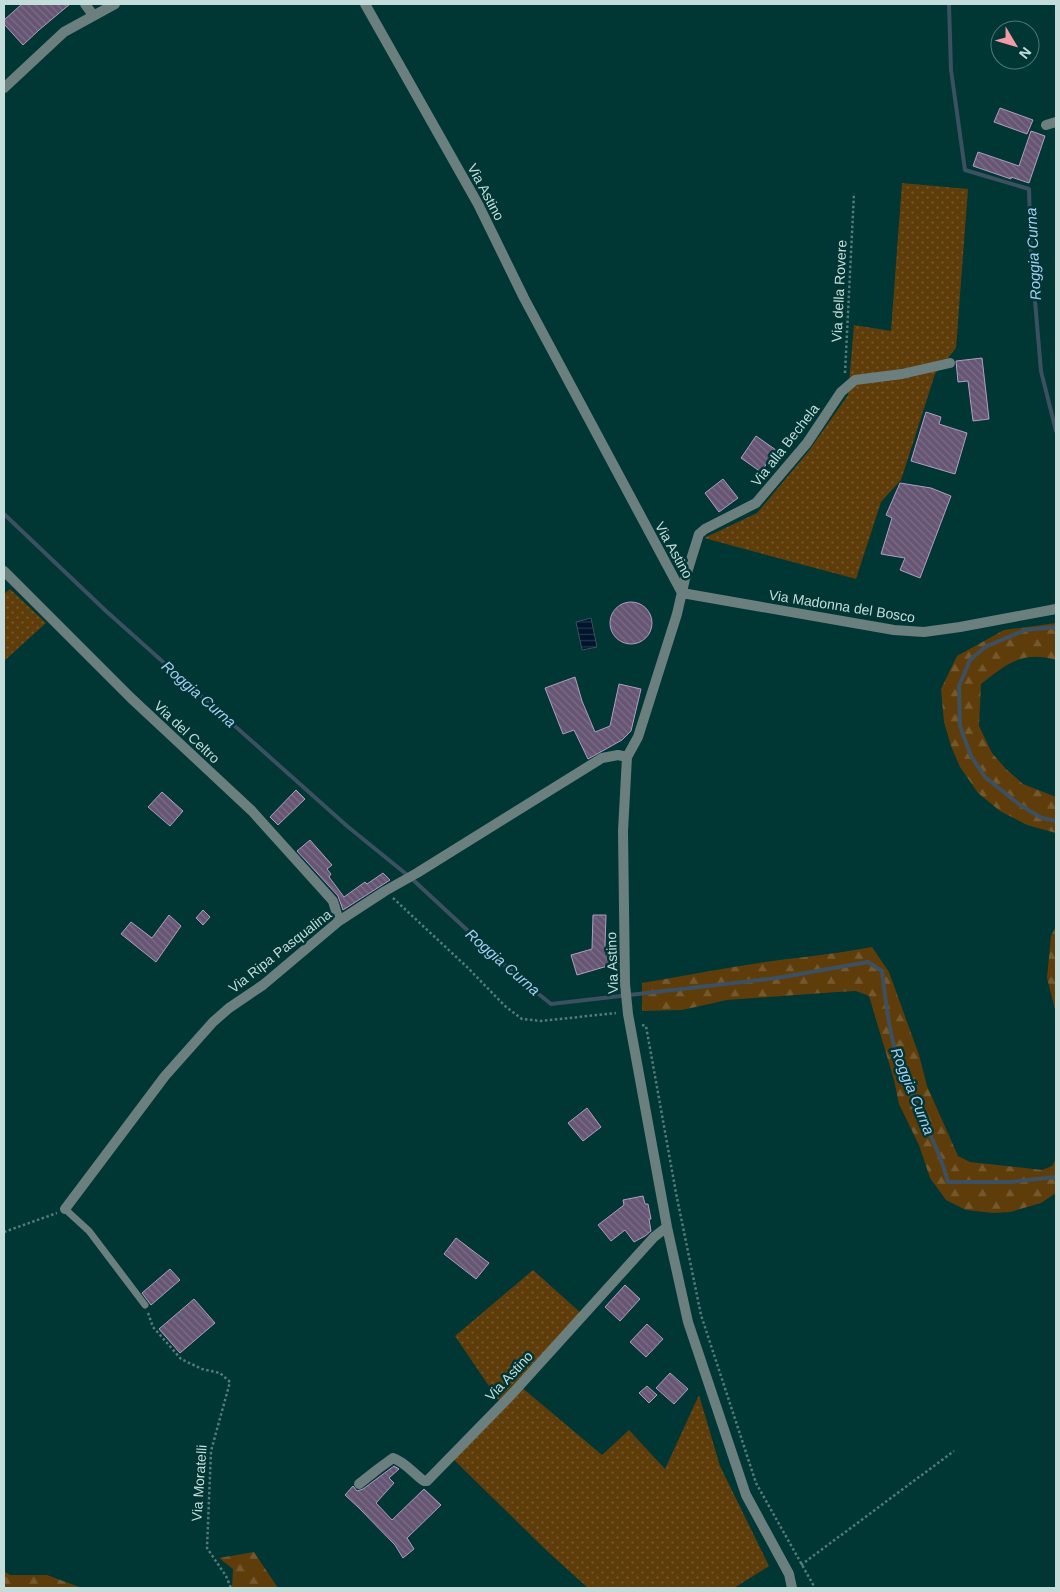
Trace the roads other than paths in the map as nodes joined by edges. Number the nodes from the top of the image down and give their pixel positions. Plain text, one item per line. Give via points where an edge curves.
1 (85, 4) edge
2 (116, 4) edge
3 (365, 4) edge
4 (93, 15) junction
5 (4, 88) edge
6 (1056, 122) edge
7 (1046, 125) dead end
8 (950, 363) dead end
9 (4, 571) edge
10 (682, 593) junction
11 (1056, 608) edge
12 (627, 757) junction
13 (339, 921) junction
14 (65, 1209) joint
15 (667, 1227) junction
16 (146, 1306) road end
17 (359, 1484) dead end
18 (789, 1574) junction
19 (792, 1588) edge
20 (802, 1588) edge

1 - 4 street
2 - 4 street
3 - 10 street, Via Astino via 478,204 524,298
4 - 5 street via 64,32
6 - 7 street
8 - 10 street, Via alla Bechela via 855,380 844,390 808,443 756,503 699,534
9 - 13 street, Via del Celtro via 131,698 252,811 333,901
10 - 11 street, Via Madonna del Bosco via 894,630 924,632
10 - 12 street, Via Astino via 638,737
12 - 13 street, Via Ripa Pasqualina via 602,758
12 - 15 street, Via Astino via 623,832 625,984
13 - 14 street, Via Ripa Pasqualina via 213,1022 165,1076
14 - 16 lane via 89,1231
15 - 17 street, Via Astino via 654,1237 512,1394 427,1481 394,1458
15 - 18 street, Via Astino via 688,1322 746,1494
18 - 19 street, Via Astino
18 - 20 street, Via Astino

